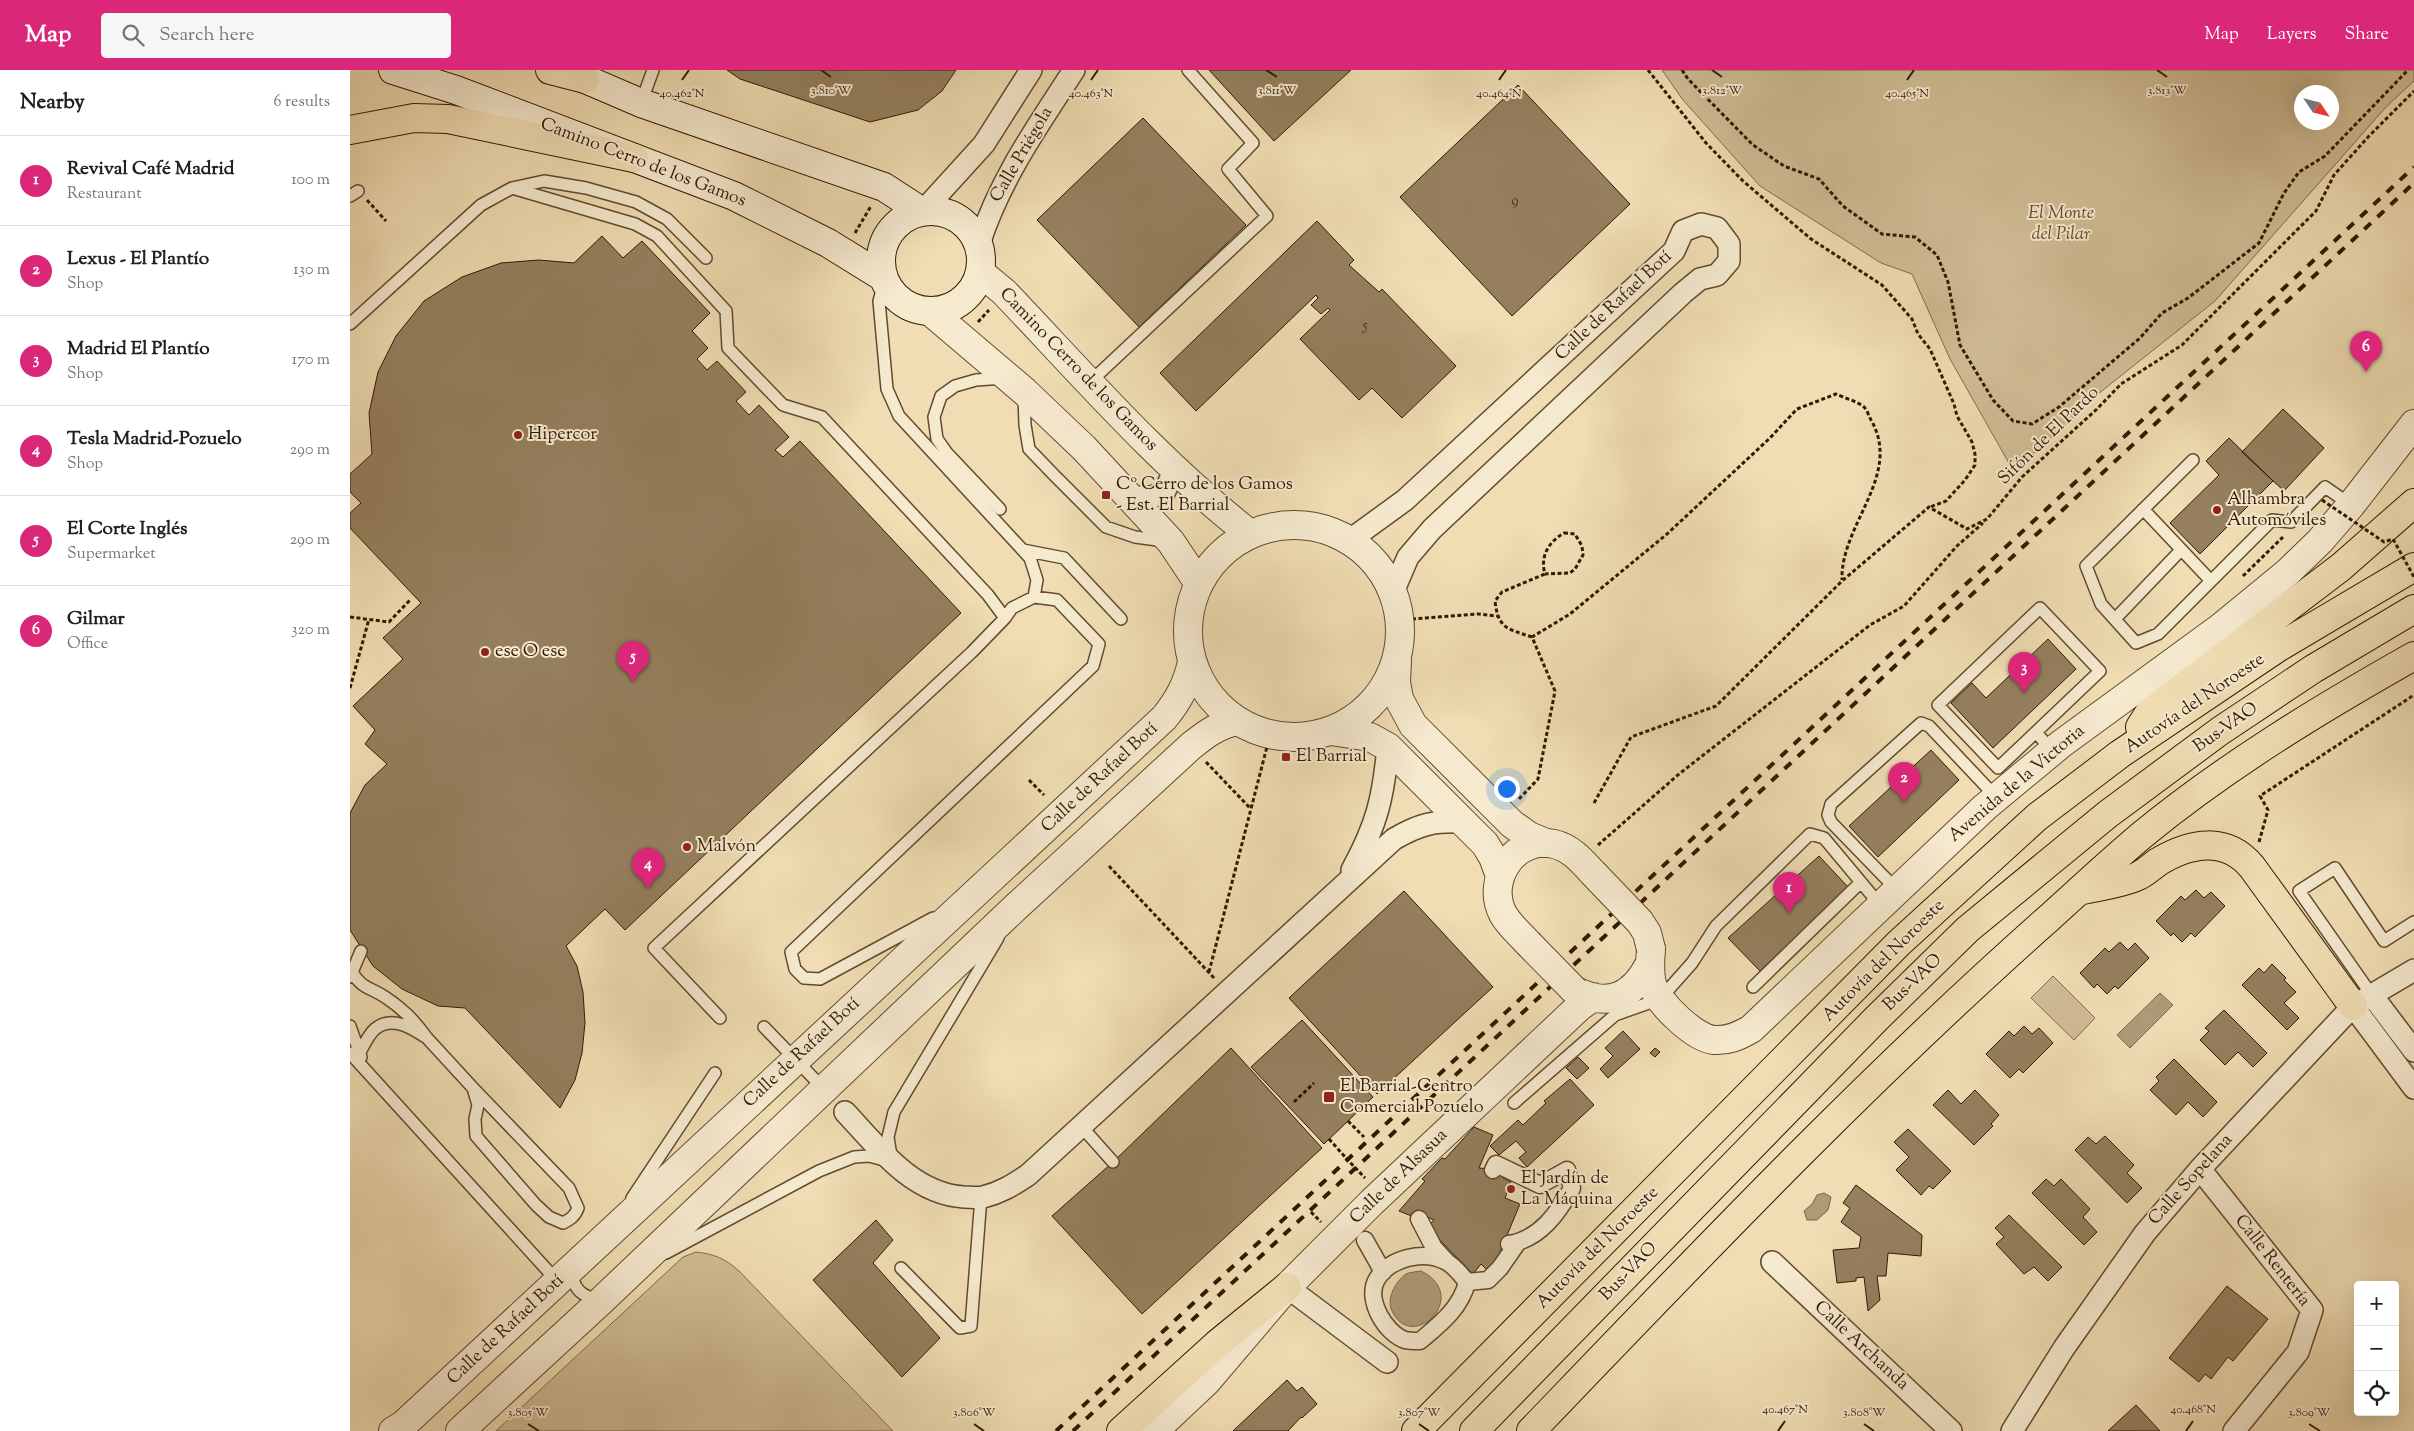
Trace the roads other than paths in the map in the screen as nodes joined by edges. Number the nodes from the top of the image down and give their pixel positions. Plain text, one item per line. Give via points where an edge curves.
1 (393, 70) edge
2 (550, 70) edge
3 (653, 70) edge
4 (1031, 70) edge
5 (1074, 70) edge
6 (1188, 70) edge
7 (575, 75) edge
8 (641, 103) junction
9 (350, 130) edge
10 (634, 158) junction
11 (512, 188) junction
12 (922, 211) junction
13 (979, 244) junction
14 (706, 258) dead end
15 (981, 273) junction
16 (884, 279) junction
17 (931, 312) junction
18 (350, 324) edge
19 (1090, 382) junction
20 (1017, 385) junction
21 (2414, 424) edge
22 (2414, 449) edge
23 (2193, 460) dead end
24 (1175, 469) junction
25 (2373, 479) junction
26 (1128, 497) junction
27 (2414, 503) edge
28 (2351, 505) junction
29 (1000, 509) dead end
30 (2143, 509) junction
31 (1250, 534) junction
32 (1350, 540) junction
33 (1171, 542) junction
34 (1023, 550) junction
35 (2181, 550) junction
36 (2414, 567) edge
37 (2211, 581) junction
38 (1199, 584) junction
39 (1393, 592) junction
40 (1034, 597) junction
41 (2414, 609) edge
42 (1005, 618) junction
43 (1121, 618) dead end
44 (2115, 619) junction
45 (2414, 656) edge
46 (1397, 658) junction
47 (1192, 662) junction
48 (1237, 721) junction
49 (1331, 731) junction
50 (2044, 742) junction
51 (1388, 747) junction
52 (1127, 753) junction
53 (2120, 754) junction
54 (1996, 797) junction
55 (1463, 822) junction
56 (1546, 844) junction
57 (1500, 876) junction
58 (1860, 883) junction
59 (1343, 885) junction
60 (2079, 891) junction
61 (1027, 897) junction
62 (1888, 897) junction
63 (968, 900) junction
64 (2414, 922) edge
65 (361, 951) dead end
66 (1650, 957) junction
67 (351, 968) edge
68 (2414, 970) edge
69 (1753, 988) dead end
70 (1584, 994) junction
71 (1621, 995) junction
72 (1660, 1000) junction
73 (2362, 1000) junction
74 (720, 1018) dead end
75 (350, 1026) edge
76 (764, 1027) dead end
77 (427, 1038) junction
78 (2414, 1051) edge
79 (355, 1053) edge
80 (796, 1060) junction
81 (715, 1073) dead end
82 (473, 1088) junction
83 (2414, 1088) edge
84 (824, 1089) junction
85 (1514, 1103) dead end
86 (845, 1112) dead end
87 (1081, 1126) junction
88 (892, 1162) junction
89 (1113, 1162) dead end
90 (2200, 1169) junction
91 (1493, 1170) dead end
92 (981, 1197) junction
93 (1419, 1219) dead end
94 (608, 1234) junction
95 (1365, 1240) dead end
96 (1446, 1261) junction
97 (1772, 1262) dead end
98 (901, 1268) dead end
99 (632, 1272) junction
100 (1383, 1272) junction
101 (565, 1276) junction
102 (1468, 1282) junction
103 (1287, 1287) junction
104 (600, 1302) junction
105 (1387, 1362) dead end
106 (393, 1431) edge
107 (460, 1431) edge
108 (1121, 1431) edge
109 (1154, 1431) edge
110 (1416, 1431) edge
111 (1474, 1431) edge
112 (1531, 1431) edge
113 (1951, 1431) edge
114 (2012, 1431) edge
115 (2234, 1431) edge

1 - 10 street, Camino Cerro de los Gamos via 456,90
2 - 7 highway
3 - 8 lane
4 - 12 street, Calle Priégola via 984,144
5 - 13 street, Calle Priégola via 1014,162
6 - 19 lane via 1253,143 1228,169 1267,216
7 - 8 street
8 - 12 street via 884,187
9 - 10 highway via 414,118 448,119
10 - 16 street, Camino Cerro de los Gamos via 734,196 828,243
11 - 14 lane via 544,182 586,188 636,202 667,219
11 - 18 lane via 482,205
11 - 42 lane via 635,224 657,236 726,311 728,348 783,405 822,417 988,595
12 - 13 street via 939,210 952,214 964,221
12 - 16 street via 905,217 892,229 884,243 881,260
13 - 15 street
15 - 17 street via 974,288 962,301 948,309
15 - 19 street, Camino Cerro de los Gamos via 1004,292
16 - 17 street via 904,304
16 - 34 lane via 879,301 887,389 899,416
17 - 20 street
19 - 24 street, Camino Cerro de los Gamos
20 - 26 street via 1084,448
20 - 29 lane via 976,380 955,386 941,396 934,418 937,439 942,446
20 - 33 lane via 1029,449 1061,482 1106,526 1135,537
21 - 25 street, Avenida de la Victoria
22 - 25 street, Avenida de la Victoria via 2400,456
23 - 30 lane
24 - 26 street via 1164,493 1151,497
24 - 31 street, Camino Cerro de los Gamos via 1211,504
25 - 28 street, Avenida de la Victoria
26 - 33 street
27 - 53 highway via 2341,567 2149,714
28 - 37 lane via 2325,487 2291,522 2272,520
28 - 50 street, Avenida de la Victoria via 2313,548 2221,627
30 - 35 lane
30 - 44 lane via 2086,566 2101,604
31 - 32 street via 1292,525 1318,527
31 - 38 street via 1220,554
32 - 39 street via 1376,563
32 - 39 street, Calle de Rafael Botí via 1405,500 1674,252 1683,231 1701,224 1717,228 1729,244 1729,261 1717,275 1700,280 1683,292 1432,529 1408,557
33 - 38 street
34 - 40 lane via 1030,558 1037,580
34 - 43 lane via 1064,558
35 - 37 lane
35 - 44 lane
36 - 53 highway, Autovía del Noroeste via 2279,647
37 - 44 lane via 2158,634 2136,643
38 - 47 street via 1190,609 1188,627
39 - 46 street via 1399,620
40 - 42 lane via 1012,608
40 - 63 lane via 1057,600 1099,644 1093,666 811,931 791,952 795,969 804,978 820,978
41 - 111 highway, Bus-VAO via 2312,669 2212,737 2108,814 1968,929
42 - 74 lane via 654,948
45 - 60 highway via 2270,742 2143,835
46 - 49 street via 1386,685 1367,708
46 - 56 street via 1399,699 1413,725 1512,824
47 - 48 street via 1208,694
47 - 52 street, Calle de Rafael Botí via 1185,688 1176,704
48 - 49 street via 1270,735 1314,736
48 - 61 street via 1222,724 1191,746
49 - 51 street via 1370,737
50 - 50 lane via 1998,768 1938,705 2040,608 2100,671
50 - 54 street, Avenida de la Victoria
51 - 55 street
51 - 59 street via 1384,790 1377,816 1370,836
52 - 61 street via 1138,754 1146,760 1149,767 1146,774 1046,868
52 - 63 street, Calle de Rafael Botí
53 - 110 highway, Autovía del Noroeste via 2037,817 1899,943
54 - 62 street, Avenida de la Victoria
54 - 62 lane via 1930,726 1921,723 1831,804 1828,815 1831,822
55 - 57 street via 1494,857
55 - 59 street via 1416,826 1394,839
56 - 57 street via 1523,848 1511,857
56 - 66 street, bridge via 1567,849 1640,922 1647,933
57 - 70 street, bridge via 1498,900 1503,914 1528,943
58 - 62 lane
58 - 69 lane
58 - 72 lane via 1824,838 1810,834 1716,926 1692,963
59 - 87 street
60 - 73 highway via 2137,877 2180,852 2212,845 2231,850 2243,857
60 - 112 highway via 1876,1078
61 - 84 street
61 - 88 lane via 894,1112 888,1137
62 - 72 street, Avenida de la Victoria via 1762,1021 1740,1035 1726,1040 1701,1036
63 - 80 street, Calle de Rafael Botí
64 - 73 lane via 2384,941 2335,868 2299,891
65 - 67 lane
66 - 71 street via 1642,980
66 - 72 street via 1652,984
67 - 77 lane via 357,982 383,995 410,1015
68 - 73 street, Calle Sopelana
70 - 71 street via 1600,999
70 - 103 street, Calle de Alsasua via 1556,1028
71 - 72 street
72 - 85 lane via 1615,1014
73 - 78 street
73 - 83 street
73 - 90 street, Calle Sopelana
75 - 79 lane
76 - 80 lane
77 - 79 lane via 408,1024 387,1023 375,1029
77 - 82 lane
79 - 101 lane via 366,1070
80 - 84 lane
80 - 94 street, Calle de Rafael Botí
81 - 94 lane
82 - 82 lane via 569,1188 578,1208 575,1215 563,1223 549,1217 476,1136 478,1105
84 - 99 street
86 - 88 street
87 - 89 lane
87 - 92 street via 1028,1175 1006,1190
88 - 92 street via 936,1192
88 - 99 lane via 854,1156 819,1171
90 - 114 street, Calle Sopelana via 2145,1233 2064,1348
90 - 115 street, Calle Rentería via 2312,1310 2298,1352
91 - 102 street via 1496,1164 1540,1185 1567,1170 1572,1188 1558,1213 1537,1231 1510,1243 1500,1268 1488,1280
92 - 98 lane via 971,1326 960,1328
93 - 96 street via 1434,1248
94 - 101 street, Calle de Rafael Botí
95 - 100 street
96 - 100 street via 1401,1258
96 - 102 street
97 - 113 street, Calle Archanda
99 - 104 street
100 - 102 street via 1376,1280 1374,1296 1378,1312 1387,1327 1404,1340 1420,1341 1445,1320 1464,1296
101 - 104 lane via 585,1297
101 - 106 street, Calle de Rafael Botí
103 - 105 street
103 - 108 highway via 1217,1344
103 - 109 street, Calle de Alsasua via 1207,1381
104 - 107 street

